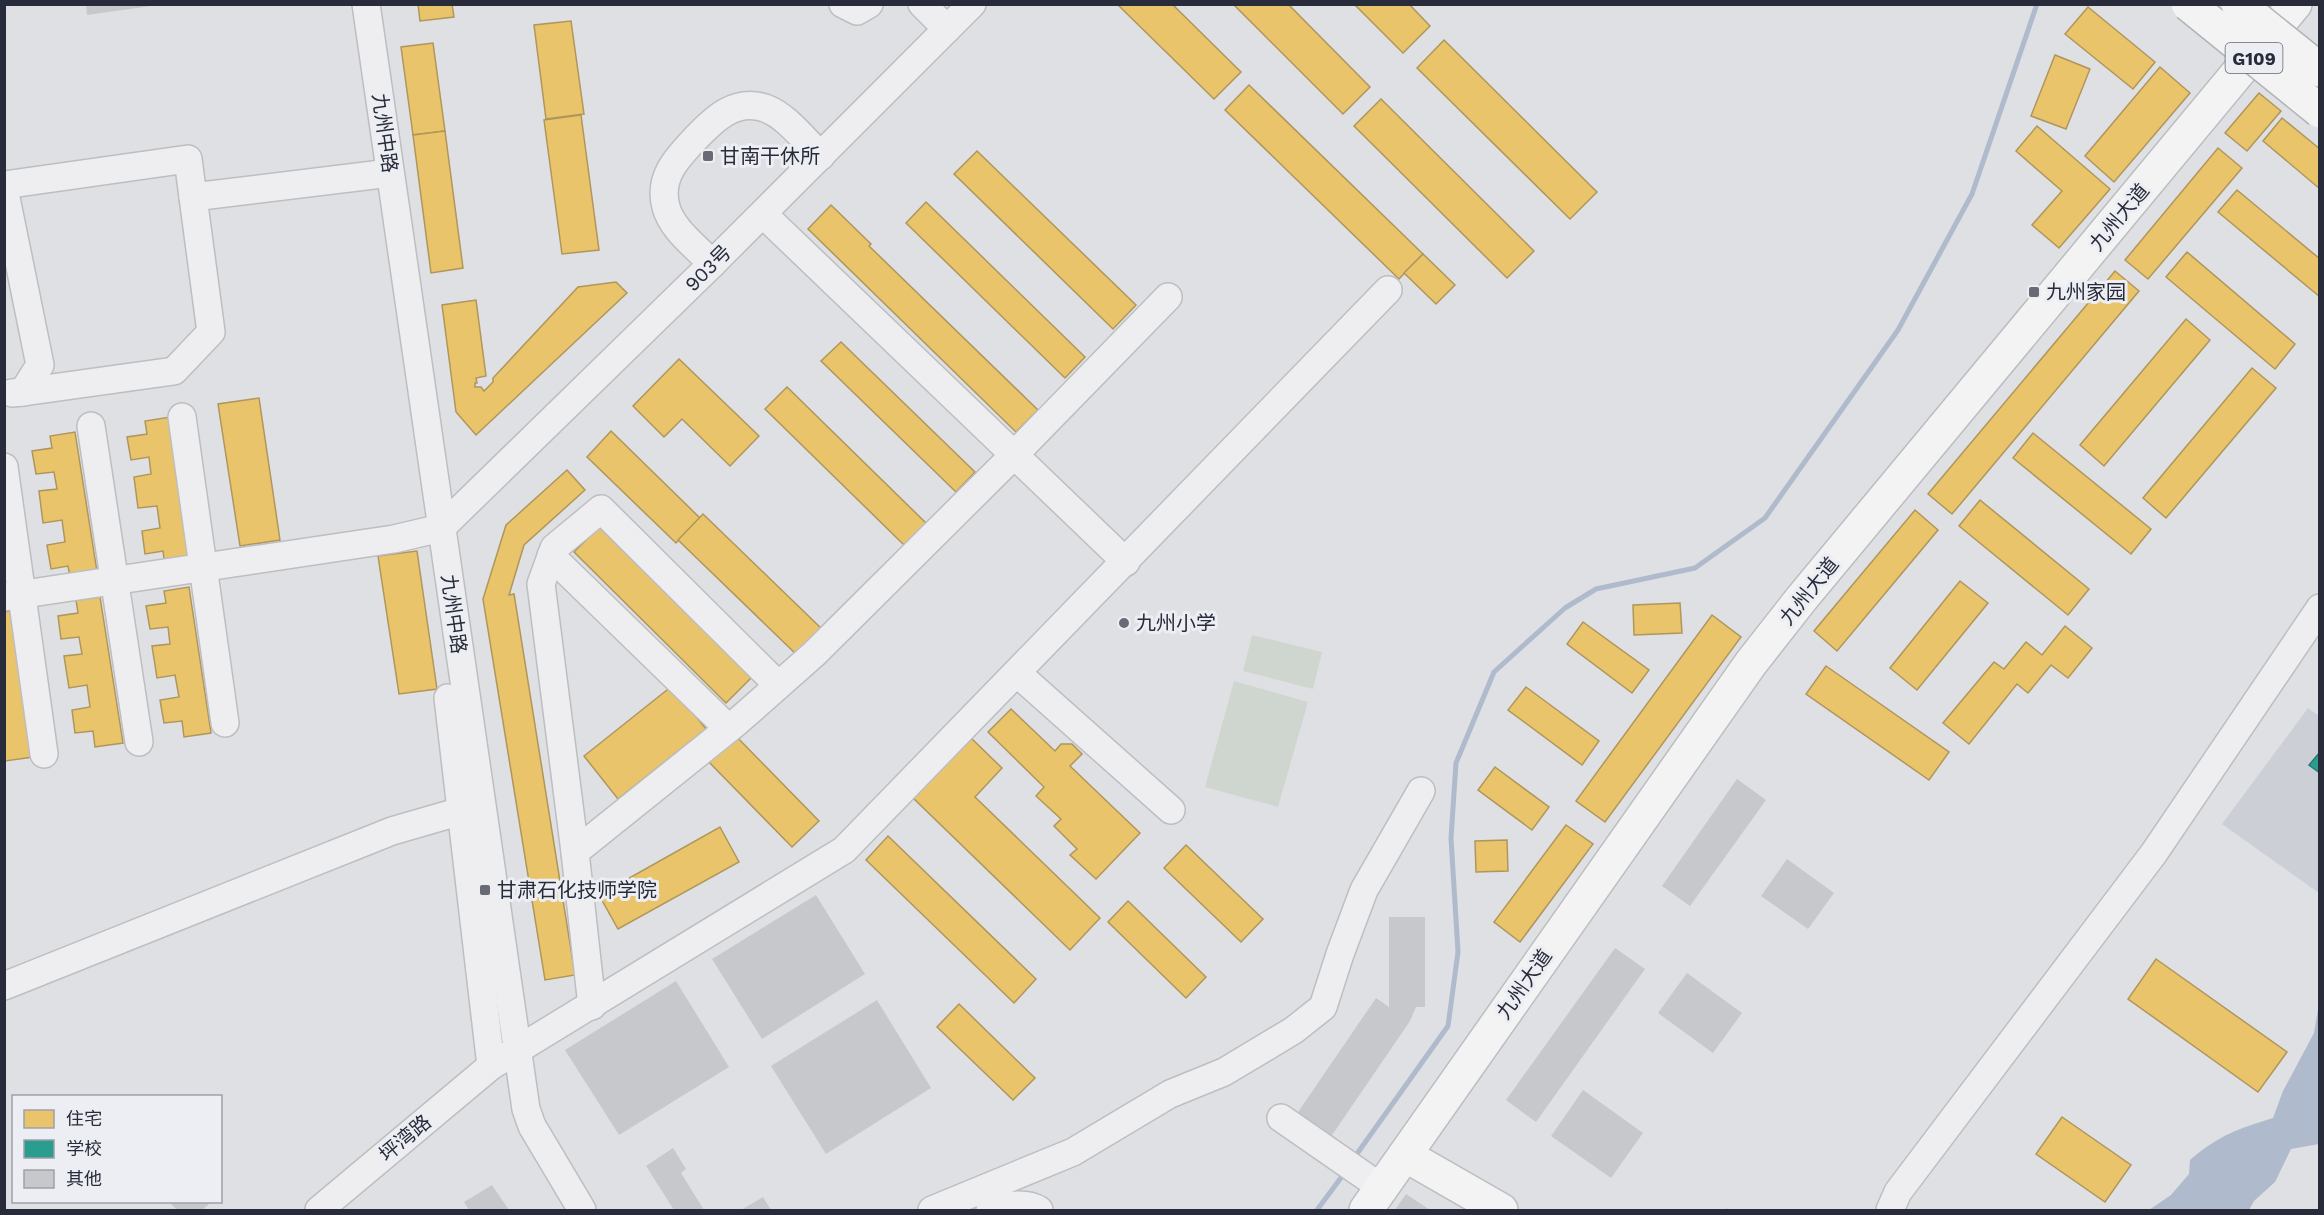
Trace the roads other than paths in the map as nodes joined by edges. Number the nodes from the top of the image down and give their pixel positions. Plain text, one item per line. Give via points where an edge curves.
1 (351, 4) edge
2 (366, 4) edge
3 (843, 4) edge
4 (869, 4) edge
5 (972, 4) edge
6 (2188, 4) edge
7 (2238, 4) edge
8 (2275, 4) edge
9 (2295, 4) edge
10 (937, 14) edge
11 (2319, 70) edge
12 (2319, 111) edge
13 (815, 150) junction
14 (382, 174) junction
15 (4, 187) edge
16 (193, 197) junction
17 (763, 214) junction
18 (707, 258) junction
19 (1388, 290) dead end
20 (1168, 297) dead end
21 (14, 392) edge
22 (182, 417) dead end
23 (91, 426) dead end
24 (1014, 455) junction
25 (4, 467) edge
26 (434, 520) junction
27 (551, 556) junction
28 (1126, 562) junction
29 (203, 568) junction
30 (115, 581) junction
31 (13, 596) edge
32 (2319, 608) edge
33 (1017, 673) junction
34 (778, 685) junction
35 (225, 723) dead end
36 (728, 729) junction
37 (139, 742) dead end
38 (44, 754) dead end
39 (1421, 790) dead end
40 (1171, 810) dead end
41 (461, 811) junction
42 (575, 852) junction
43 (4, 986) edge
44 (592, 1006) junction
45 (517, 1049) junction
46 (491, 1066) junction
47 (1281, 1118) dead end
48 (1405, 1155) junction
49 (1370, 1187) edge
50 (319, 1210) edge
51 (582, 1210) edge
52 (932, 1210) edge
53 (990, 1210) edge
54 (1038, 1210) edge
55 (1348, 1210) edge
56 (1500, 1210) edge
57 (1888, 1210) edge

1 - 14 street
2 - 14 street, 九州中路
3 - 4 street via 857,11
5 - 10 street, 903号
6 - 12 main road, G109, bridge
7 - 11 main road, G109, bridge
8 - 49 main road via 2066,265 1923,430 1752,639 1632,797
9 - 48 main road, 九州大道 via 1751,663
10 - 13 street, 903号
13 - 17 street, 903号
13 - 18 street
13 - 18 street via 779,115 764,108 747,105 716,117 672,164 664,193 673,221
14 - 16 street
14 - 26 street, 九州中路
15 - 16 street via 188,159
15 - 21 street via 40,365
16 - 21 street via 211,332 174,371
17 - 18 street, 903号
17 - 24 street
18 - 26 street, 903号
19 - 28 street, 坪湾路
20 - 24 street
22 - 29 street
23 - 30 street
24 - 28 street
24 - 34 street
25 - 31 street
26 - 29 street via 393,539
26 - 41 street
26 - 45 street, 九州中路
27 - 34 street via 554,548 601,508
27 - 36 street
27 - 42 street via 541,584
28 - 33 street, 坪湾路
29 - 30 street
29 - 35 street
30 - 31 street
30 - 37 street
31 - 38 street
32 - 57 street via 2154,853
33 - 40 street
33 - 44 street, 坪湾路 via 844,850
34 - 36 street
36 - 42 street
39 - 52 street via 1364,890 1323,1007 1294,1030 1224,1072 1170,1094 1073,1152
41 - 43 street via 392,831
41 - 46 street
42 - 44 street
44 - 45 street, 坪湾路
45 - 46 street, 坪湾路
45 - 51 street, 九州中路 via 532,1126
46 - 50 street, 坪湾路
47 - 49 street via 1329,1151
48 - 49 main road, 九州大道
48 - 56 main road
49 - 55 main road
53 - 54 street via 999,1206 1033,1206

